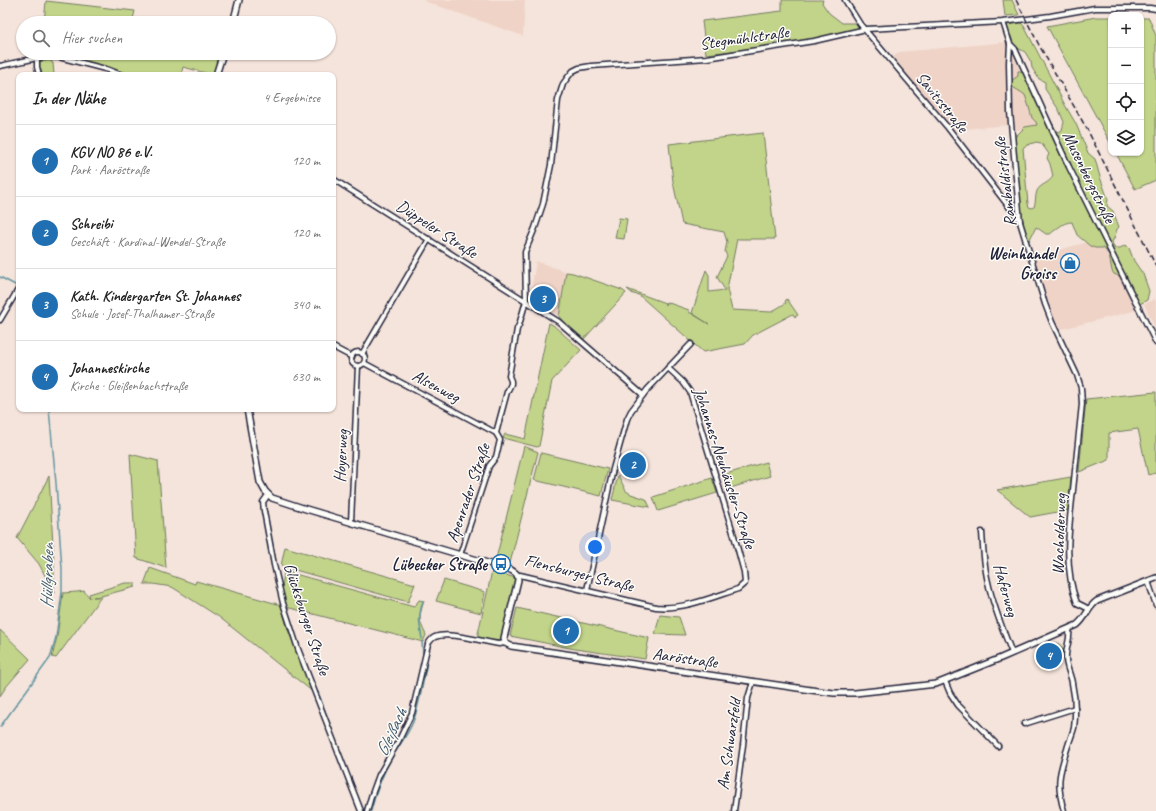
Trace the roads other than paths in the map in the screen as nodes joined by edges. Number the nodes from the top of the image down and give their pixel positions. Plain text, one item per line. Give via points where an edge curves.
1 (239, 0) edge
2 (845, 0) edge
3 (1156, 9) edge
4 (235, 16) edge
5 (1002, 22) junction
6 (866, 29) junction
7 (1010, 44) junction
8 (28, 60) edge
9 (37, 60) edge
10 (71, 60) edge
11 (221, 60) edge
12 (0, 66) edge
13 (38, 72) edge
14 (114, 72) edge
15 (217, 72) edge
16 (336, 181) edge
17 (1020, 222) junction
18 (429, 239) junction
19 (16, 293) edge
20 (526, 301) junction
21 (0, 320) edge
22 (1156, 343) edge
23 (691, 344) dead end
24 (336, 349) edge
25 (362, 354) junction
26 (352, 357) junction
27 (364, 363) junction
28 (358, 366) junction
29 (668, 368) junction
30 (643, 395) junction
31 (247, 412) edge
32 (496, 433) junction
33 (1075, 475) joint
34 (268, 495) junction
35 (351, 522) junction
36 (982, 532) dead end
37 (460, 555) junction
38 (518, 576) junction
39 (1156, 578) edge
40 (1148, 581) junction
41 (745, 582) joint
42 (587, 590) junction
43 (1156, 605) edge
44 (1089, 609) junction
45 (1069, 629) junction
46 (505, 643) junction
47 (1012, 654) junction
48 (945, 681) junction
49 (753, 682) junction
50 (1075, 708) junction
51 (1024, 724) dead end
52 (998, 746) dead end
53 (361, 811) edge
54 (367, 811) edge
55 (734, 811) edge
56 (1064, 811) edge

1 - 4 street
2 - 6 street, Savitsstraße
3 - 5 street, Stegmühlstraße via 1095,8
5 - 6 street, Stegmühlstraße
5 - 7 street, Musenbergstraße
6 - 17 street, Savitsstraße via 948,128
6 - 20 street, Stegmühlstraße via 814,42 707,58 591,66 573,71 564,84 558,100 551,165 543,204 525,252
7 - 17 street, Rambaldistraße via 1010,112
7 - 22 street, Musenbergstraße via 1015,49 1069,167
8 - 12 street
9 - 13 street
10 - 14 street
11 - 15 street
16 - 18 street, Düppeler Straße
17 - 33 street, Rambaldistraße via 1045,304 1074,365 1081,388 1082,404
18 - 20 street, Düppeler Straße
18 - 25 street
19 - 21 street
20 - 30 street, Düppeler Straße via 559,322
20 - 32 street, Apenrader Straße via 517,329 511,384
23 - 29 street
24 - 26 street
25 - 26 street via 356,353
25 - 27 street
26 - 28 street via 353,363
27 - 28 street
27 - 32 street, Alsenweg
28 - 35 street, Hoyerweg
29 - 30 street
29 - 41 street, Johannes-Neuhäusler-Straße via 690,392 733,532
30 - 42 street via 627,419 613,469
31 - 34 street via 260,482
32 - 37 street, Apenrader Straße via 500,440 496,458 489,466
33 - 44 street, Wacholderweg via 1068,558 1077,603
34 - 35 street, Flensburger Straße
34 - 53 street, Glücksburger Straße via 263,502 264,511 283,603 298,649
35 - 37 street, Flensburger Straße
36 - 47 street, Haferweg via 991,598
37 - 38 street, Flensburger Straße via 511,570
38 - 42 street, Flensburger Straße
38 - 46 street
39 - 40 street, Aaröstraße
40 - 43 street
40 - 44 street, Aaröstraße via 1097,601
41 - 42 street, Flensburger Straße via 738,589 683,606 663,608
44 - 45 street, Aaröstraße via 1080,623
45 - 47 street, Aaröstraße
45 - 50 street via 1066,661
46 - 49 street, Aaröstraße via 566,655
46 - 54 street, Aaröstraße via 447,636 432,638 428,644 412,713 379,775
47 - 48 street, Aaröstraße
48 - 49 street, Aaröstraße via 881,691 843,693
48 - 52 street via 958,705
49 - 55 street, Am Schwarzfeld via 748,698
50 - 51 street
50 - 56 street via 1074,729 1059,783

